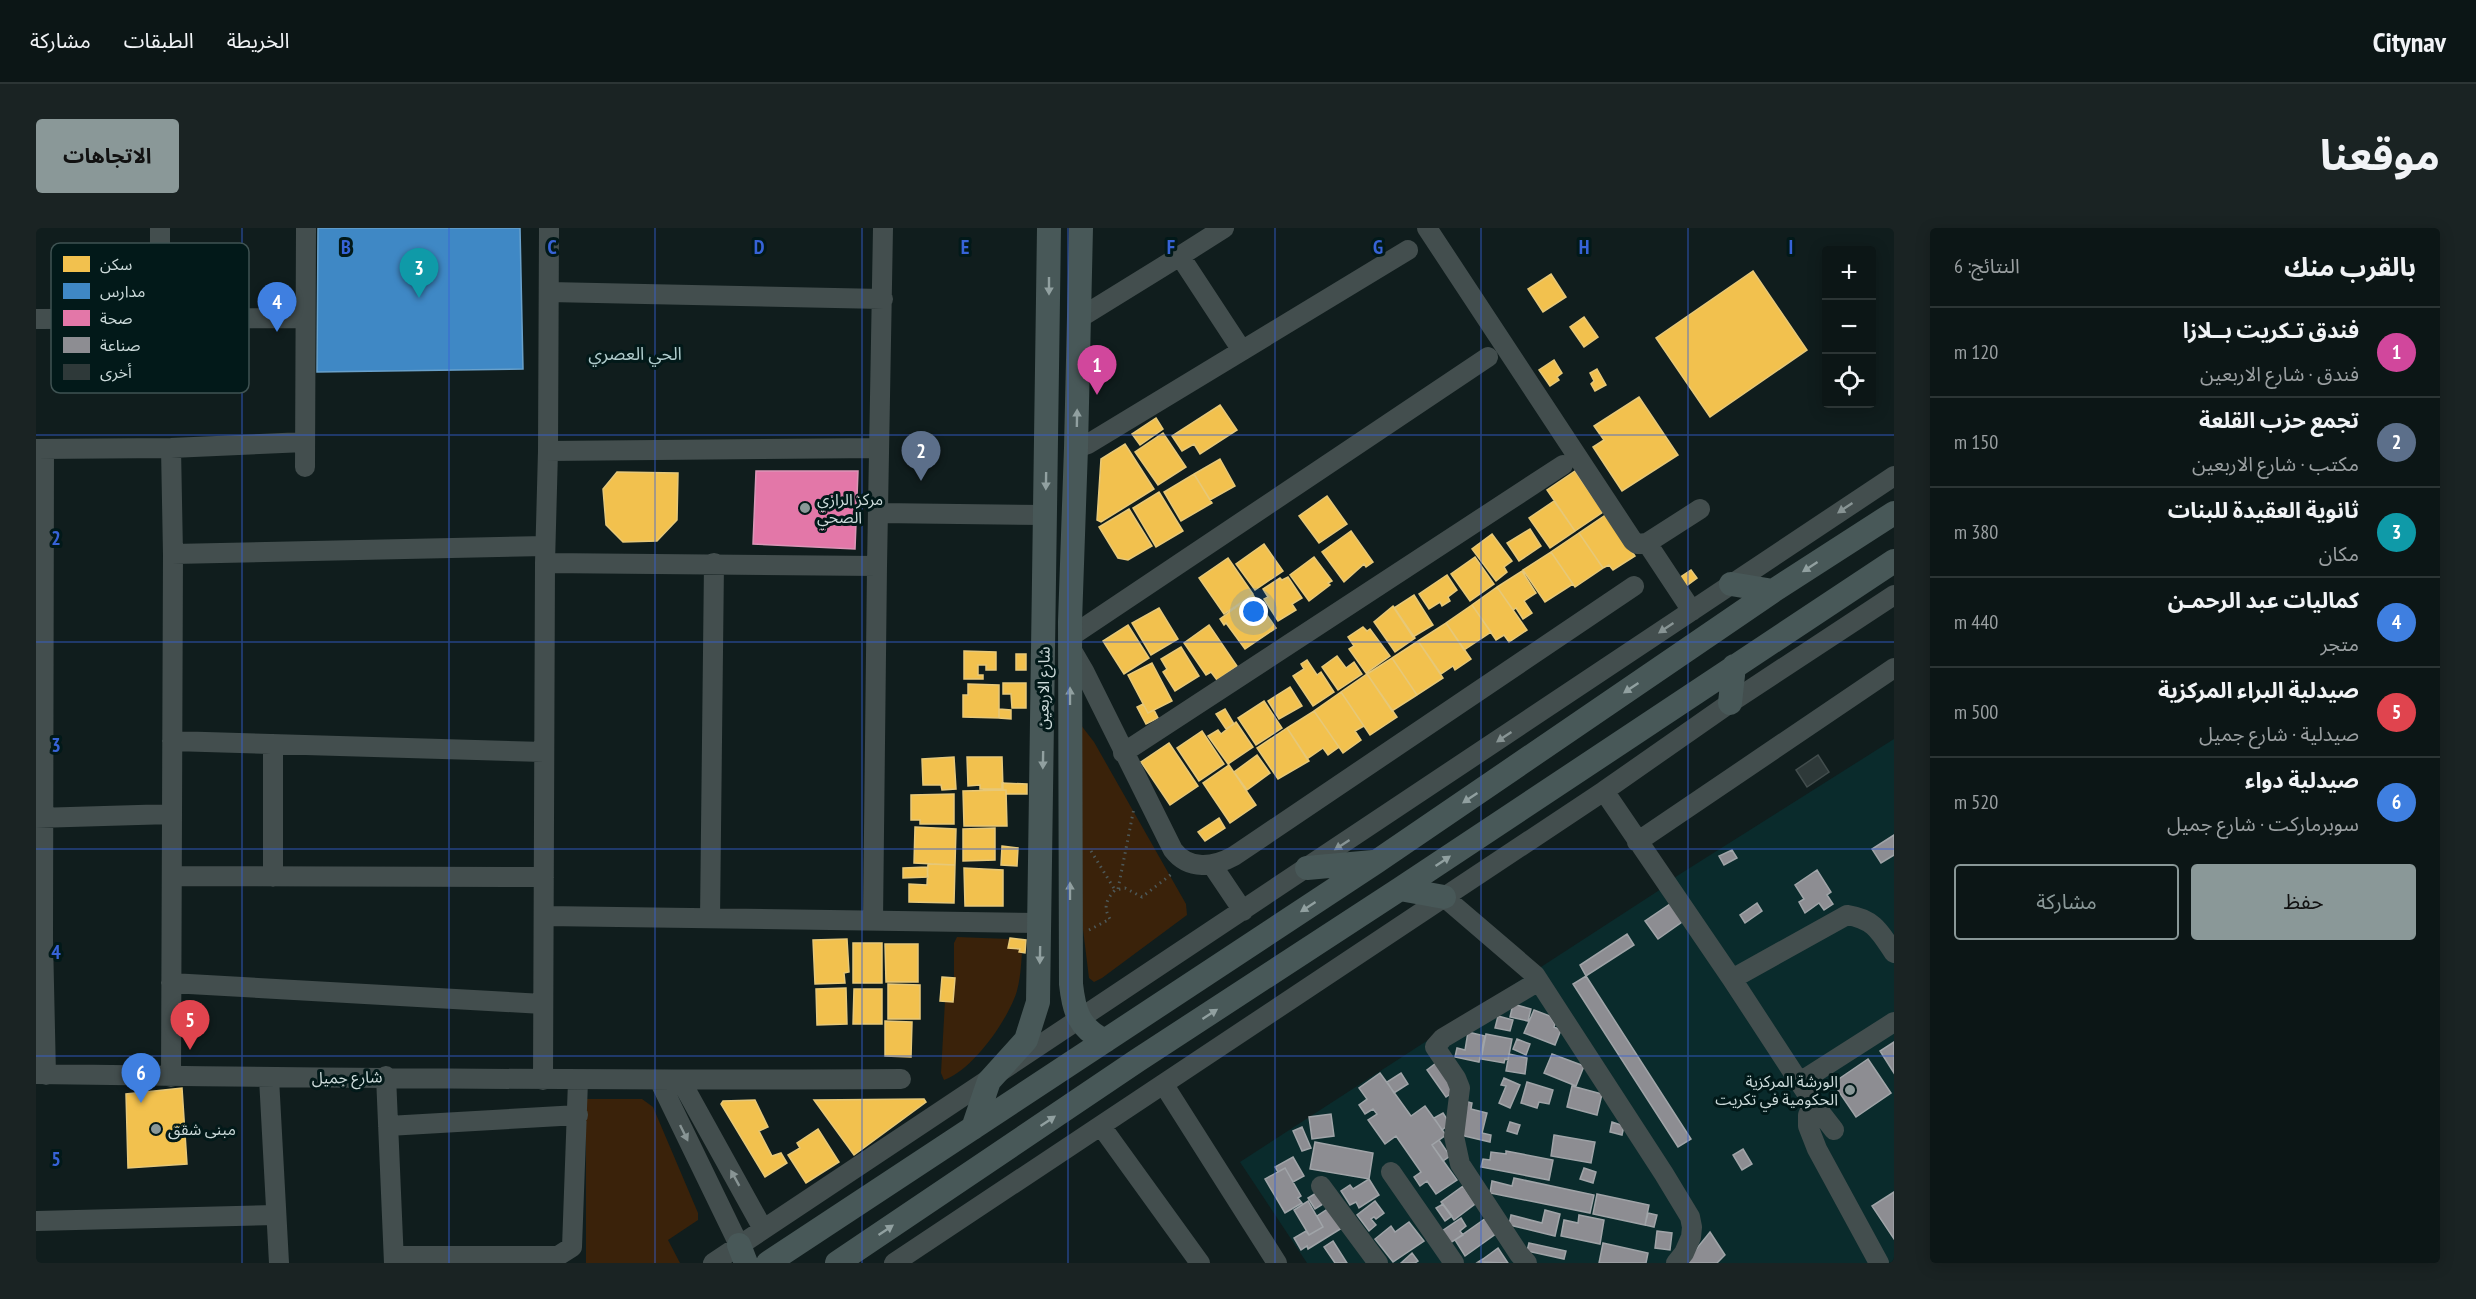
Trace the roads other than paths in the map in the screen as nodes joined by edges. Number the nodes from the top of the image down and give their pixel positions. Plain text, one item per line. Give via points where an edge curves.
1 (306, 228) edge
2 (549, 228) edge
3 (883, 228) edge
4 (1049, 228) edge
5 (1081, 228) edge
6 (1224, 228) edge
7 (1427, 228) edge
8 (1191, 243) edge
9 (1408, 250) dead end
10 (549, 292) junction
11 (883, 298) junction
12 (249, 318) edge
13 (305, 318) junction
14 (36, 319) edge
15 (51, 319) edge
16 (1078, 319) junction
17 (1241, 350) junction
18 (1488, 357) dead end
19 (305, 441) junction
20 (171, 447) junction
21 (879, 448) junction
22 (1076, 448) junction
23 (40, 449) edge
24 (548, 450) junction
25 (1563, 465) dead end
26 (305, 467) dead end
27 (1894, 476) edge
28 (1700, 508) dead end
29 (879, 513) junction
30 (1894, 513) edge
31 (1046, 515) junction
32 (1647, 543) junction
33 (173, 554) junction
34 (545, 555) junction
35 (1894, 561) edge
36 (714, 563) junction
37 (877, 566) junction
38 (1731, 584) junction
39 (1634, 586) dead end
40 (1773, 591) junction
41 (1894, 595) edge
42 (1692, 611) junction
43 (1044, 620) junction
44 (1070, 635) junction
45 (1734, 666) junction
46 (1894, 668) edge
47 (1730, 702) junction
48 (172, 741) junction
49 (273, 744) junction
50 (544, 752) junction
51 (1123, 753) junction
52 (1604, 791) junction
53 (172, 814) junction
54 (39, 818) edge
55 (1637, 842) junction
56 (1376, 862) junction
57 (1212, 865) junction
58 (1307, 868) junction
59 (172, 876) junction
60 (273, 877) junction
61 (544, 877) junction
62 (1400, 889) junction
63 (1444, 897) junction
64 (1243, 911) junction
65 (545, 916) junction
66 (710, 919) junction
67 (873, 921) junction
68 (1041, 923) junction
69 (39, 940) edge
70 (1894, 953) edge
71 (1732, 979) junction
72 (1539, 981) junction
73 (171, 983) junction
74 (543, 1004) junction
75 (1079, 1019) junction
76 (1894, 1022) edge
77 (1105, 1041) junction
78 (41, 1075) edge
79 (386, 1076) junction
80 (171, 1077) junction
81 (269, 1078) junction
82 (543, 1080) junction
83 (659, 1080) junction
84 (901, 1080) dead end
85 (578, 1081) junction
86 (681, 1081) junction
87 (989, 1081) junction
88 (1800, 1083) junction
89 (1164, 1085) junction
90 (1814, 1103) junction
91 (578, 1115) junction
92 (388, 1126) junction
93 (1101, 1126) junction
94 (973, 1128) junction
95 (1834, 1130) dead end
96 (1391, 1172) dead end
97 (1321, 1186) dead end
98 (276, 1215) junction
99 (36, 1221) edge
100 (764, 1229) junction
101 (743, 1254) edge
102 (394, 1260) edge
103 (279, 1263) edge
104 (713, 1263) edge
105 (768, 1263) edge
106 (837, 1263) edge
107 (894, 1263) edge
108 (1200, 1263) edge
109 (1277, 1263) edge
110 (1378, 1263) edge
111 (1454, 1263) edge
112 (1527, 1263) edge
113 (1676, 1263) edge
114 (1879, 1263) edge

1 - 13 street
2 - 10 street
3 - 11 street
4 -> 31 main road, شارع الاربعين
5 - 16 main road, شارع الاربعين
6 - 8 street
7 - 32 street via 1633,541
8 - 16 street
8 - 17 street
9 - 17 street
10 - 11 street
10 - 24 street
11 - 21 street
12 - 13 street
13 - 19 street
14 - 15 street
22 -> 16 main road, شارع الاربعين
17 - 22 street
18 - 44 street
19 - 20 street
19 - 26 street
20 - 23 street
20 - 33 street
21 - 24 street
21 - 29 street
22 - 44 main road, شارع الاربعين
23 - 54 street
24 - 34 street
25 - 51 street
27 -> 38 street
28 - 32 street
29 - 31 street
29 - 37 street
30 -> 40 main road
31 - 43 main road, شارع الاربعين
32 - 42 street
33 - 34 street
33 - 48 street
34 - 36 street
34 - 50 street
35 - 45 main road
36 - 37 street
36 - 66 street
37 - 67 street
38 - 40 main road
38 - 42 street
39 - 57 street via 1234,856
40 -> 56 main road
41 - 47 street
42 -> 58 street
43 - 44 main road
43 -> 68 main road, شارع الاربعين
44 - 51 street
75 -> 44 main road, شارع الاربعين via 1071,990
45 - 47 main road
62 -> 45 main road
46 - 55 street
47 - 52 street
48 - 49 street
48 - 53 street
49 - 50 street
49 - 60 street
50 - 61 street
51 - 57 street via 1173,850 1185,861
52 - 55 street
52 - 63 street
53 - 54 street
53 - 59 street
54 - 69 street
55 - 71 street
56 - 58 main road
56 -> 77 main road
57 - 64 street
58 - 64 street
59 - 60 street
59 - 73 street
60 - 61 street
61 - 65 street
62 - 63 main road
106 -> 62 main road
63 - 72 street
63 - 89 street
64 - 75 street
65 - 66 street
65 - 74 street
66 - 67 street
67 - 68 street
68 -> 87 main road, شارع الاربعين via 1034,1021 1026,1040
69 - 78 street
70 - 71 street via 1876,927 1862,917 1847,915
71 - 88 street
72 - 112 street via 1443,1038 1435,1047 1460,1088 1454,1136 1460,1164
72 - 113 street via 1690,1218 1691,1237
73 - 74 street
73 - 80 street
74 - 82 street
75 - 77 main road via 1083,1027
75 - 87 street
76 - 88 street
77 - 94 main road
78 - 80 street, شارع جميل
79 - 81 street, شارع جميل
79 - 82 street, شارع جميل
79 - 92 street
80 - 81 street, شارع جميل
81 - 98 street
82 - 85 street, شارع جميل
83 - 85 street, شارع جميل
83 - 86 street, شارع جميل
83 -> 101 street
84 - 86 street, شارع جميل
85 - 91 street
100 -> 86 street
87 - 94 main road, شارع الاربعين
87 - 100 street
88 - 90 street
89 - 93 street
89 - 109 street
90 - 95 street
90 - 114 street via 1808,1126 1817,1149
91 - 92 street
91 - 102 street via 572,1247 558,1256
92 - 102 street
93 - 107 street
93 - 108 street
94 - 105 main road
96 - 111 street
97 - 110 street
98 - 99 street
98 - 103 street
100 - 101 street
101 - 104 street

